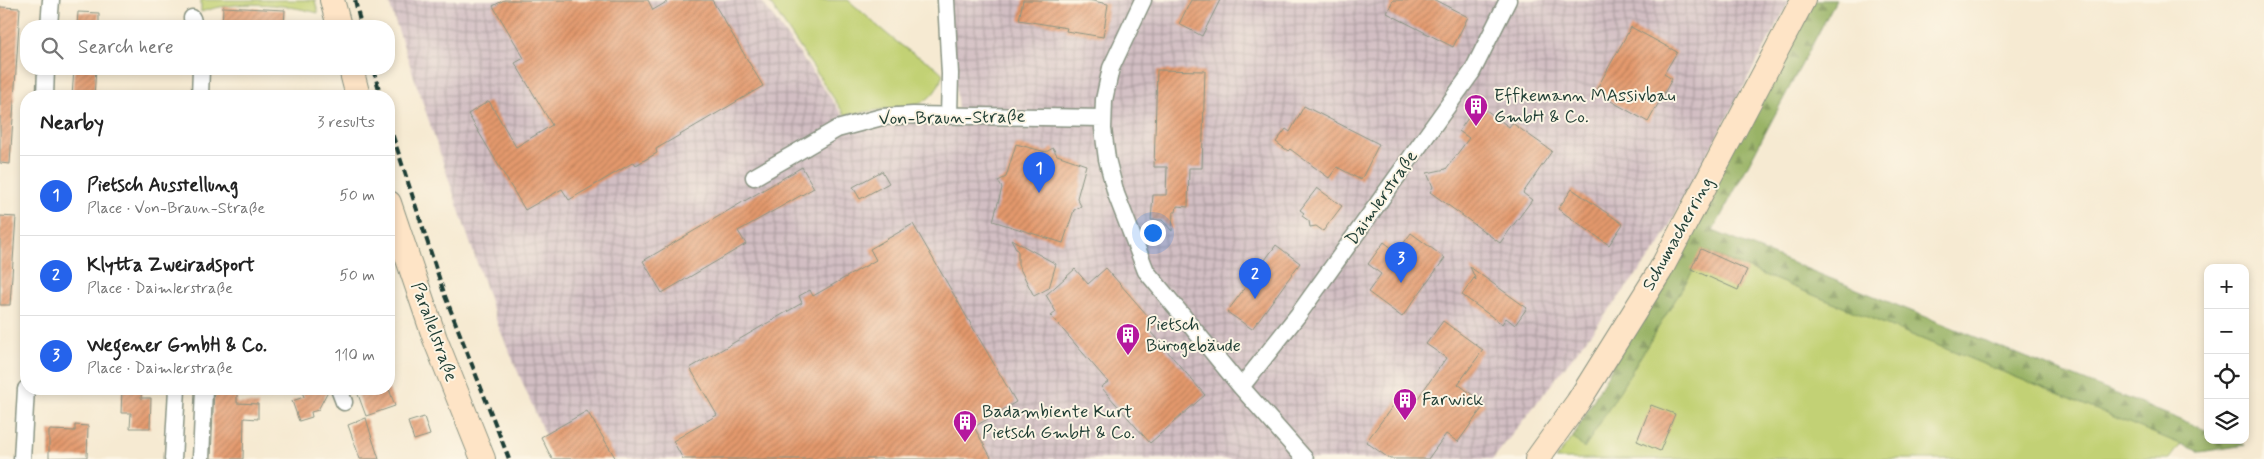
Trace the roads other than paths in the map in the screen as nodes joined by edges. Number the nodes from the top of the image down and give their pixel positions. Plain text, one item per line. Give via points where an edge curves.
1 (51, 0) edge
2 (332, 0) edge
3 (946, 0) edge
4 (1143, 0) edge
5 (1508, 0) edge
6 (1803, 0) edge
7 (49, 20) edge
8 (337, 20) edge
9 (46, 75) edge
10 (201, 75) edge
11 (353, 75) edge
12 (45, 90) edge
13 (200, 90) edge
14 (356, 90) edge
15 (949, 116) junction
16 (1103, 118) junction
17 (754, 177) dead end
18 (395, 222) edge
19 (1241, 386) junction
20 (26, 395) edge
21 (177, 395) edge
22 (204, 395) edge
23 (22, 459) edge
24 (174, 459) edge
25 (201, 459) edge
26 (483, 459) edge
27 (1305, 459) edge
28 (1537, 459) edge

1 - 7 street
2 - 8 main road
3 - 15 street
4 - 16 street via 1111,68
5 - 19 street, Daimlerstraße via 1472,72 1298,315
6 - 28 main road, Schumacherring via 1660,270 1578,402
9 - 12 street
10 - 13 street
11 - 14 main road
15 - 16 street, Von-Braun-Straße
15 - 17 street, Von-Braun-Straße via 882,117 858,122 822,137
16 - 19 street via 1106,159 1146,271
18 - 26 main road, Parallelstraße via 435,339
19 - 27 street
20 - 23 street
21 - 24 street
22 - 25 street

